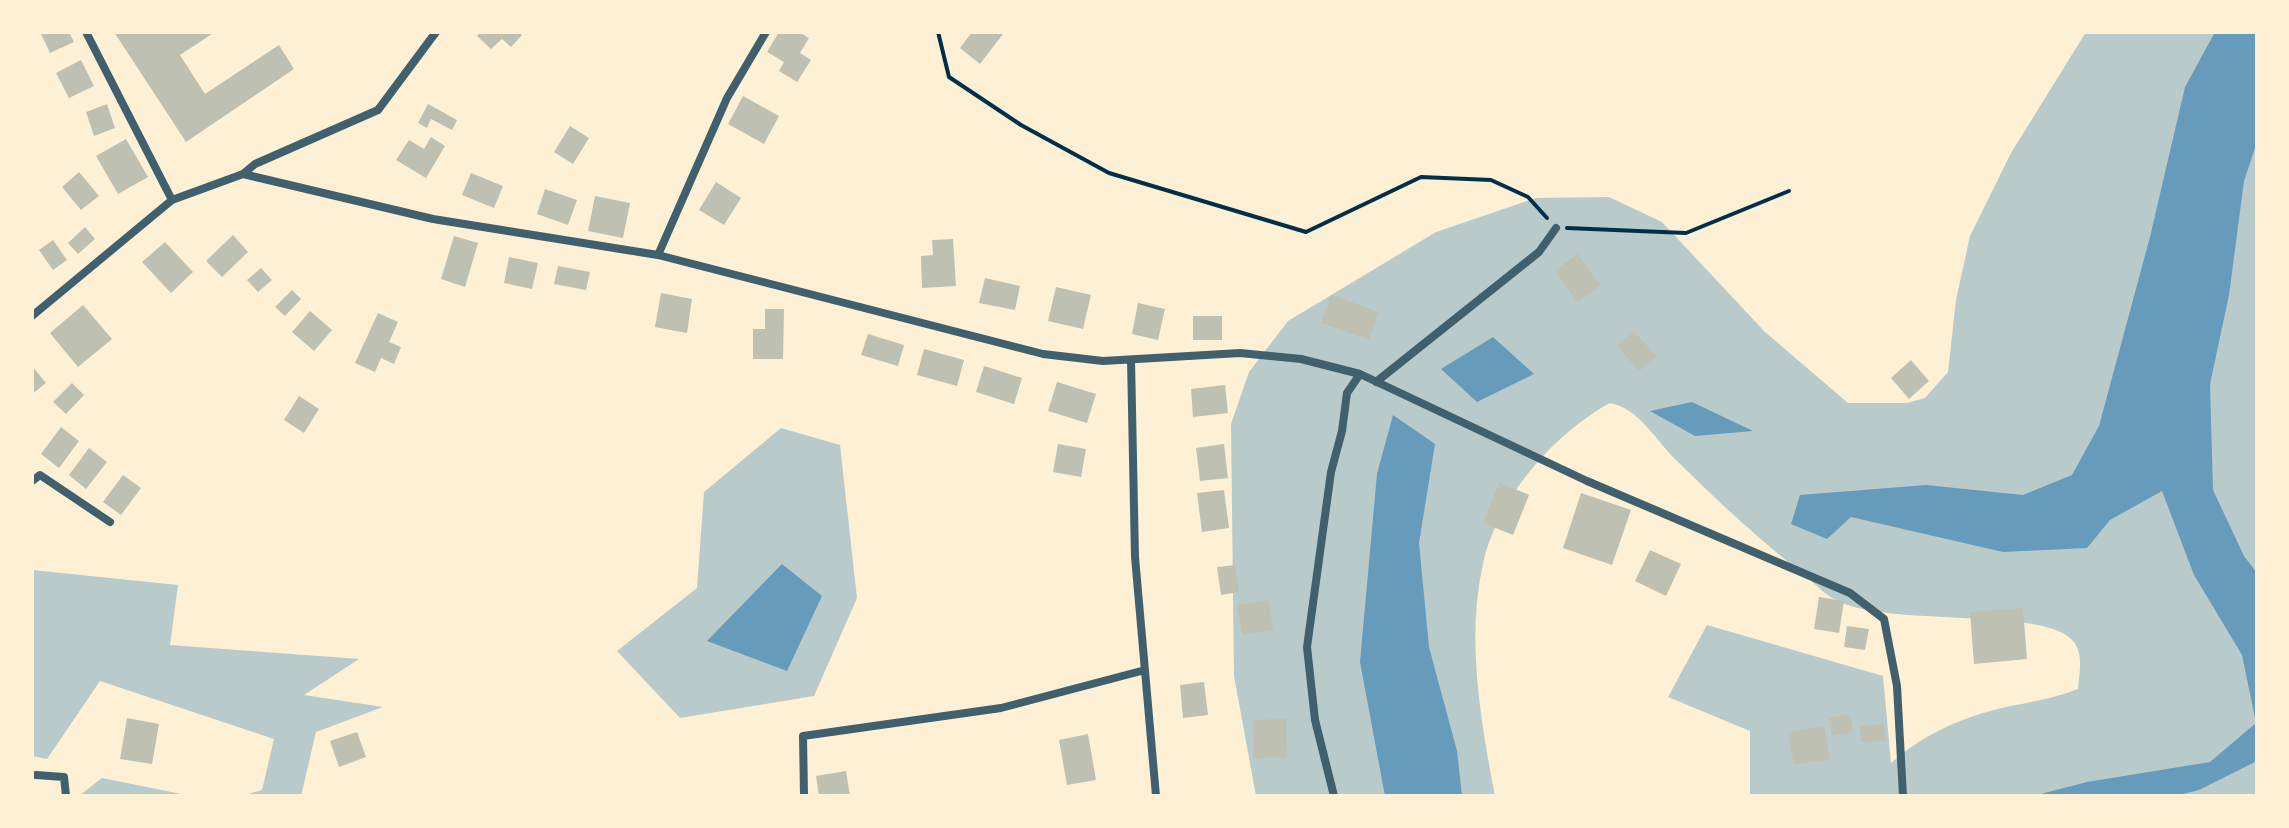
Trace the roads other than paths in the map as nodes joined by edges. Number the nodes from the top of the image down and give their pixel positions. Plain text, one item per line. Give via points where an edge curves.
1 (86, 32) edge
2 (436, 32) edge
3 (766, 32) edge
4 (243, 174) junction
5 (172, 200) junction
6 (1556, 228) road end
7 (658, 255) junction
8 (32, 316) edge
9 (1131, 360) junction
10 (1360, 374) junction
11 (1376, 382) junction
12 (32, 481) edge
13 (110, 522) dead end
14 (1145, 670) junction
15 (36, 775) dead end
16 (66, 796) edge
17 (804, 796) edge
18 (1156, 796) edge
19 (1334, 796) edge
20 (1903, 796) edge

1 - 5 street
2 - 4 street via 378,110
3 - 7 street via 727,98
4 - 5 street
4 - 7 street via 433,219
5 - 8 street
6 - 11 street via 1539,252
7 - 9 street via 1043,354
9 - 10 street via 1240,353 1301,359
9 - 14 street via 1135,557
10 - 11 street
10 - 19 street via 1347,393 1331,472 1307,647 1315,720
11 - 20 street via 1561,470 1850,593 1884,619 1897,686
12 - 13 street via 40,475
14 - 17 street via 1001,708 803,736
14 - 18 street
15 - 16 street via 64,777

